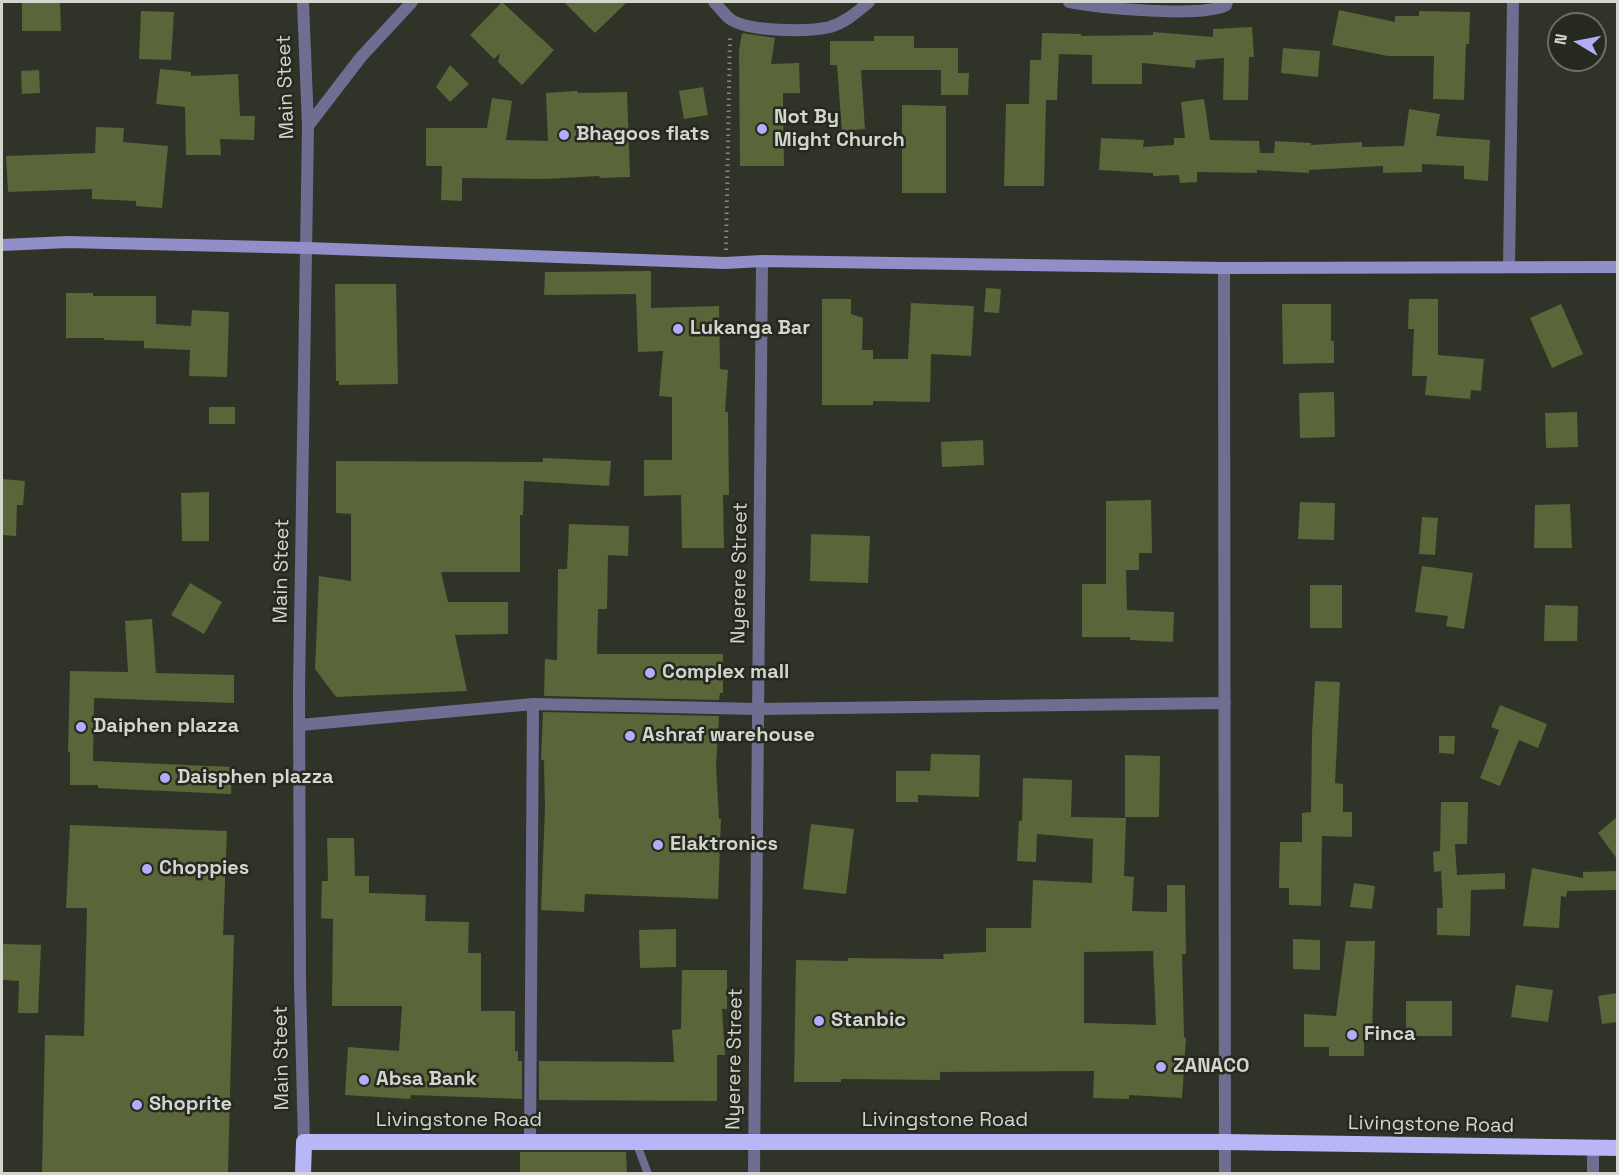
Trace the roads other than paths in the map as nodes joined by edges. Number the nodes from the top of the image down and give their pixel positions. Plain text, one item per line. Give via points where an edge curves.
1 (303, 2) edge
2 (412, 2) edge
3 (714, 2) edge
4 (869, 2) edge
5 (1070, 2) edge
6 (1227, 2) edge
7 (1513, 2) edge
8 (308, 126) junction
9 (2, 245) edge
10 (307, 248) junction
11 (762, 261) junction
12 (1509, 267) junction
13 (1617, 267) edge
14 (1224, 268) junction
15 (1225, 703) junction
16 (533, 704) junction
17 (758, 710) junction
18 (300, 725) junction
19 (304, 1142) junction
20 (530, 1142) junction
21 (636, 1142) junction
22 (754, 1142) junction
23 (1224, 1142) junction
24 (1593, 1148) junction
25 (1617, 1148) edge
26 (303, 1173) edge
27 (648, 1173) edge
28 (754, 1173) edge
29 (1225, 1173) edge
30 (1593, 1173) edge

1 - 8 street, Main Steet
2 - 8 street via 361,57
3 - 4 street via 731,20 749,26 809,31 832,26
5 - 6 street via 1149,10 1220,9
7 - 12 street
8 - 10 street, Main Steet
9 - 10 main road via 68,242
10 - 11 main road via 725,263
10 - 18 street, Main Steet
11 - 14 main road
11 - 17 street, Nyerere Street
12 - 13 main road
12 - 14 main road
14 - 15 street
15 - 17 street
15 - 23 street
16 - 17 street
16 - 18 street
16 - 20 street
17 - 22 street, Nyerere Street
18 - 19 street, Main Steet
19 - 20 highway, Livingstone Road
19 - 26 highway
20 - 21 highway, Livingstone Road
21 - 22 highway, Livingstone Road
21 - 27 lane
22 - 23 highway, Livingstone Road
22 - 28 street, Nyerere Street
23 - 24 highway, Livingstone Road
23 - 29 street
24 - 25 highway, Livingstone Road
24 - 30 street

